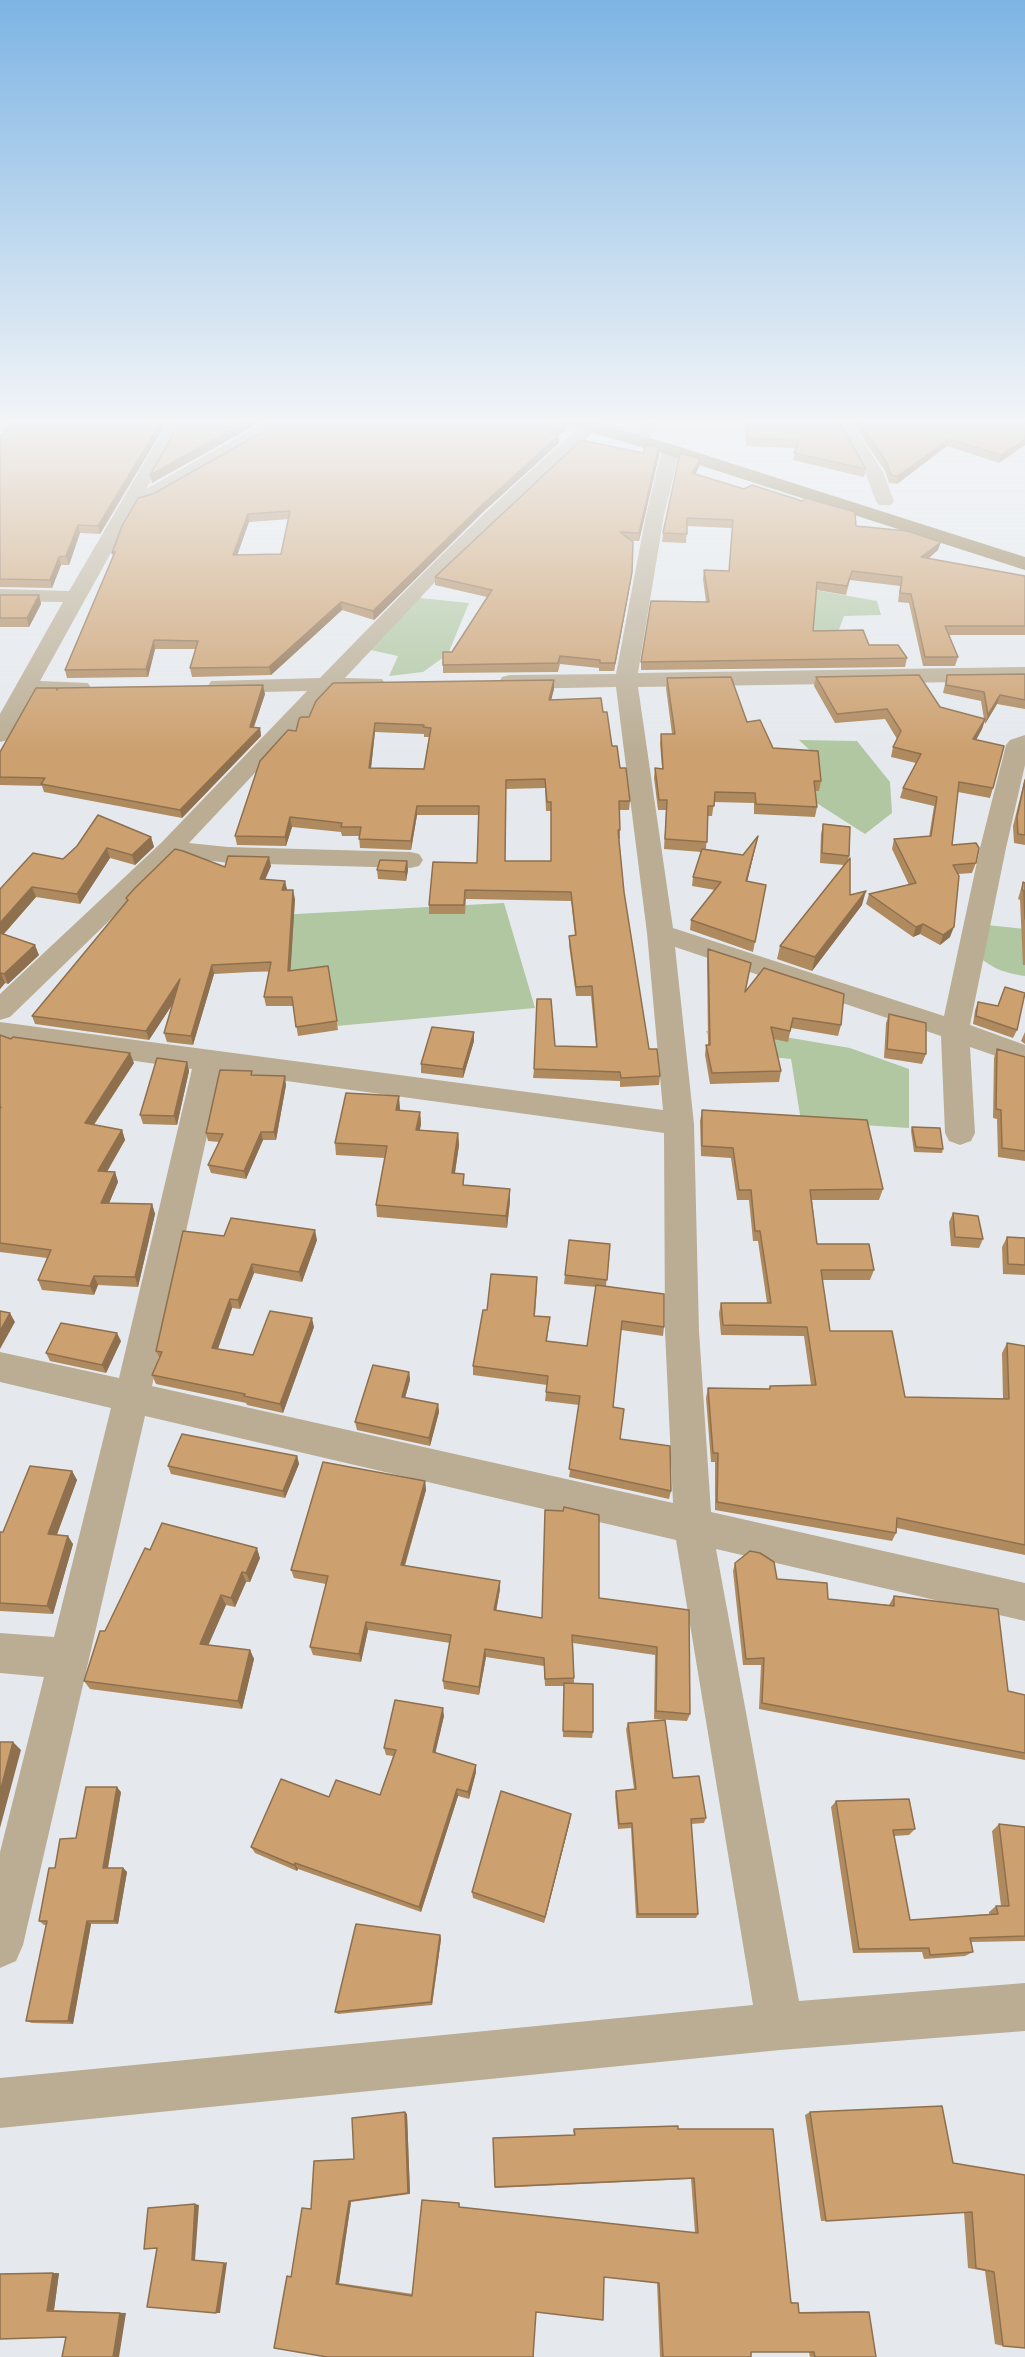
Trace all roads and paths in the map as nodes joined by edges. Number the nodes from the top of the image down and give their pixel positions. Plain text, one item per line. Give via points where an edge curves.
1 (99, 532) edge
2 (113, 532) edge
3 (476, 532) edge
4 (652, 532) edge
5 (926, 532) edge
6 (984, 532) edge
7 (1025, 545) edge
8 (1025, 564) edge
9 (0, 595) edge
10 (63, 596) junction
11 (1025, 674) edge
12 (626, 680) junction
13 (494, 682) edge
14 (399, 684) edge
15 (327, 685) junction
16 (200, 687) edge
17 (96, 688) edge
18 (13, 690) edge
19 (0, 710) edge
20 (0, 735) edge
21 (1025, 742) edge
22 (170, 848) junction
23 (410, 860) dead end
24 (660, 933) junction
25 (0, 1010) edge
26 (955, 1030) junction
27 (0, 1032) edge
28 (1025, 1056) edge
29 (209, 1060) junction
30 (679, 1124) junction
31 (960, 1133) dead end
32 (0, 1367) edge
33 (132, 1397) junction
34 (693, 1526) junction
35 (1025, 1602) edge
36 (0, 1653) edge
37 (68, 1659) junction
38 (0, 1945) edge
39 (1025, 2007) edge
40 (780, 2026) junction
41 (0, 2103) edge

1 - 10 street
2 - 18 street
3 - 15 street
4 - 12 street
5 - 8 main road
6 - 7 main road
9 - 10 street
10 - 18 street
11 - 12 street
12 - 13 street
12 - 24 street
14 - 15 street
15 - 16 street
15 - 22 street
17 - 18 street
18 - 19 street
18 - 20 street
21 - 26 street via 1018,745 1001,813
22 - 23 street via 228,855
22 - 25 street
24 - 26 street
24 - 30 street
26 - 28 street
26 - 31 street
27 - 29 street
29 - 30 street
29 - 33 street
30 - 34 street via 682,1331
32 - 33 street
33 - 34 street
33 - 37 street
34 - 35 street
34 - 40 street
36 - 37 street
37 - 38 street
39 - 40 street
40 - 41 street

